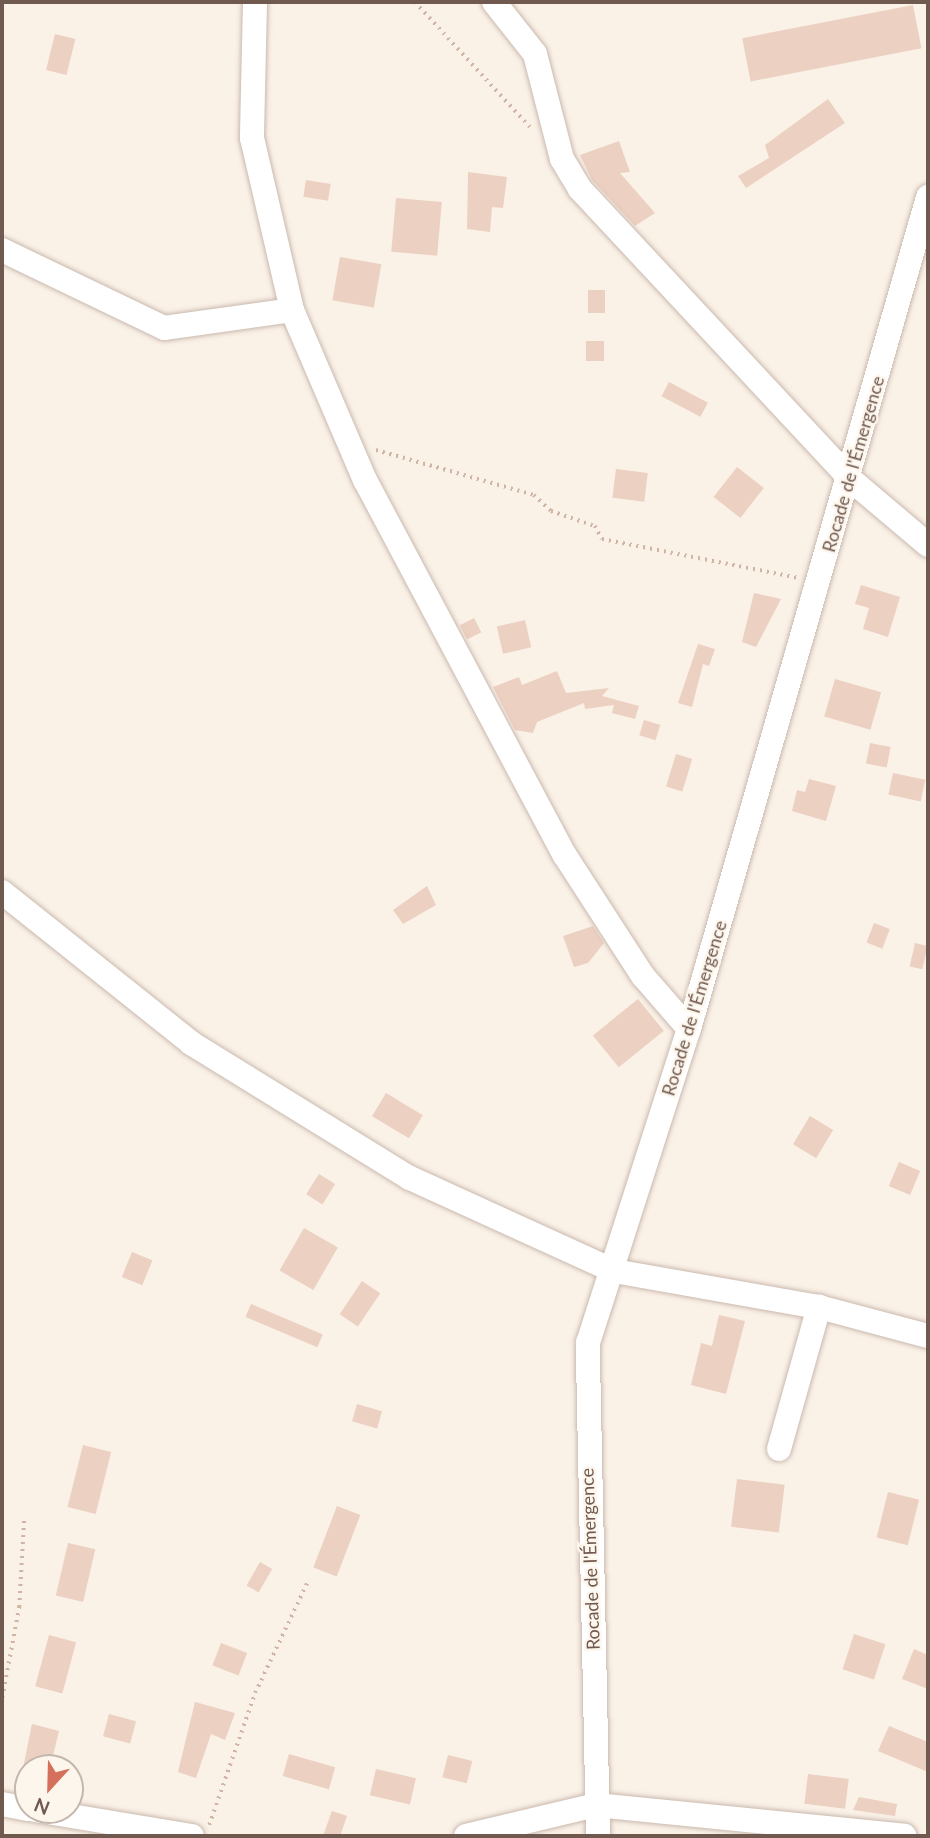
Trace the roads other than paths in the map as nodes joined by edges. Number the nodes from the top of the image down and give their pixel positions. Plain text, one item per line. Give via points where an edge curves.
1 (255, 2) edge
2 (494, 2) edge
3 (928, 197) edge
4 (2, 250) edge
5 (292, 310) junction
6 (850, 479) junction
7 (928, 545) edge
8 (2, 892) edge
9 (690, 1029) junction
10 (614, 1271) junction
11 (818, 1307) junction
12 (928, 1335) edge
13 (779, 1449) dead end
14 (596, 1805) junction
15 (84, 1818) edge
16 (192, 1836) edge
17 (467, 1836) edge
18 (598, 1836) edge
19 (904, 1836) edge

1 - 5 street via 252,138
2 - 6 street via 535,54 562,159 580,189
3 - 6 street, Rocade de l'Émergence
4 - 5 street via 137,320 164,328
5 - 9 street via 349,444 564,854 643,976
6 - 7 street
6 - 9 street, Rocade de l'Émergence
8 - 10 street via 191,1043 313,1121 410,1178
9 - 10 street, Rocade de l'Émergence
10 - 11 street
10 - 14 street, Rocade de l'Émergence via 588,1343
11 - 12 street
11 - 13 street
14 - 17 street
14 - 18 street, Rocade de l'Émergence
14 - 19 street
15 - 16 street

